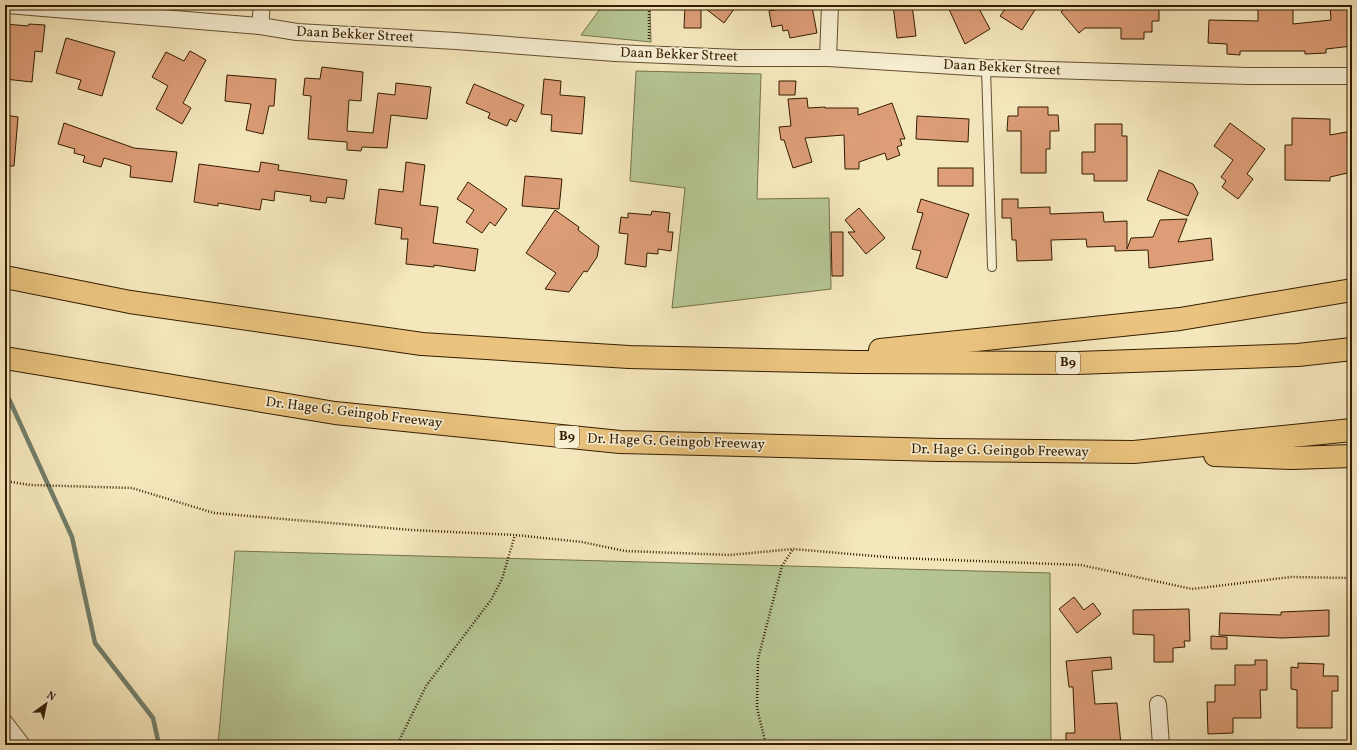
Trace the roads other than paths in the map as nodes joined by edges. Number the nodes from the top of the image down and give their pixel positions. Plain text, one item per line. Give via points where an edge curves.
1 (7, 5) edge
2 (262, 5) edge
3 (830, 5) edge
4 (260, 26) junction
5 (828, 58) junction
6 (986, 68) junction
7 (1352, 76) edge
8 (992, 267) dead end
9 (5, 277) edge
10 (1352, 290) edge
11 (1352, 349) edge
12 (5, 358) edge
13 (784, 360) junction
14 (1352, 430) edge
15 (1134, 452) junction
16 (1352, 456) edge
17 (1158, 704) dead end
18 (5, 724) edge
19 (22, 745) edge
20 (1161, 745) edge

1 - 4 street, Daan Bekker Street
2 - 4 street
3 - 5 street
4 - 5 street, Daan Bekker Street via 297,32 615,53 738,58
5 - 6 street, Daan Bekker Street
6 - 7 street, Daan Bekker Street via 1248,76
6 - 8 lane
9 - 13 highway, B9 via 130,302 422,344 629,357
10 - 13 highway via 1180,319
11 - 13 highway, B9 via 1298,355 1077,363
12 - 15 highway, Dr. Hage G. Geingob Freeway / B9 via 45,367 335,413 620,442
14 - 15 highway, Dr. Hage G. Geingob Freeway / B9
15 - 16 highway via 1292,458
17 - 20 street
18 - 19 street

